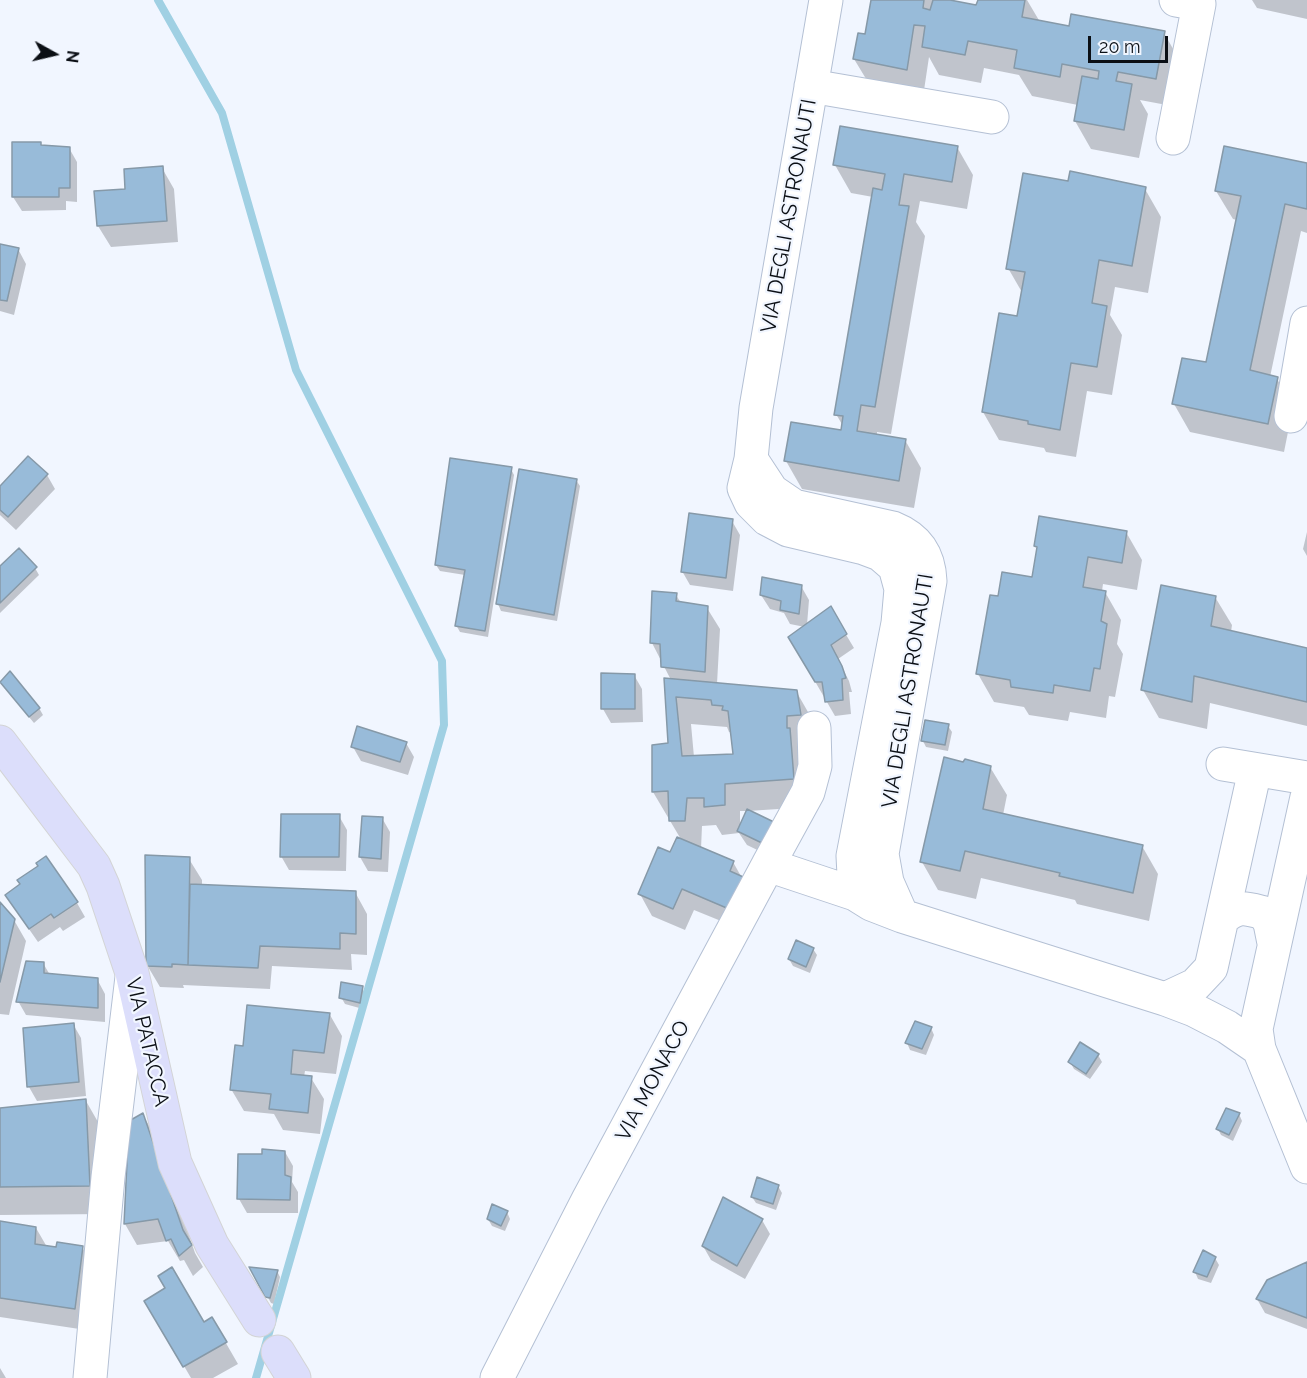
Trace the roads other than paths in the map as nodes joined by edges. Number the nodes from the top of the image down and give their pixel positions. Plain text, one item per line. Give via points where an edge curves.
1 (826, 0) edge
2 (1176, 0) edge
3 (811, 86) junction
4 (992, 117) dead end
5 (1173, 138) dead end
6 (1307, 323) edge
7 (1291, 416) dead end
8 (751, 459) junction
9 (814, 728) dead end
10 (0, 742) edge
11 (1223, 764) dead end
12 (1255, 770) junction
13 (1307, 778) edge
14 (1307, 797) edge
15 (768, 865) junction
16 (855, 894) junction
17 (902, 916) junction
18 (1223, 918) junction
19 (1274, 943) junction
20 (132, 973) junction
21 (1165, 999) junction
22 (1259, 1049) junction
23 (1307, 1167) edge
24 (259, 1320) joint
25 (286, 1365) edge
26 (90, 1378) edge
27 (497, 1378) edge

1 - 3 street, VIA DEGLI ASTRONAUTI
2 - 5 street via 1199,4
3 - 4 street
3 - 8 street, VIA DEGLI ASTRONAUTI via 756,408
6 - 7 street
8 - 16 street via 744,488 751,503 767,519 789,530 880,554 895,567 901,589 853,856
8 - 17 street, VIA DEGLI ASTRONAUTI via 772,491 794,506 905,533 927,559 930,581 882,854 887,882
9 - 15 street, VIA MONACO via 815,766 807,792
10 - 20 main road, VIA PATACCA via 94,866
11 - 12 street
12 - 13 street
12 - 18 street
14 - 19 street
15 - 16 street
15 - 27 street, VIA MONACO
16 - 17 street
17 - 21 street
18 - 19 street via 1243,907 1264,913
18 - 21 street via 1211,968 1195,985
19 - 22 street via 1256,1029
20 - 24 main road, VIA PATACCA via 175,1163 212,1245
20 - 26 street
21 - 22 street via 1194,1010
22 - 23 street
24 - 25 street, VIA PATACCA

